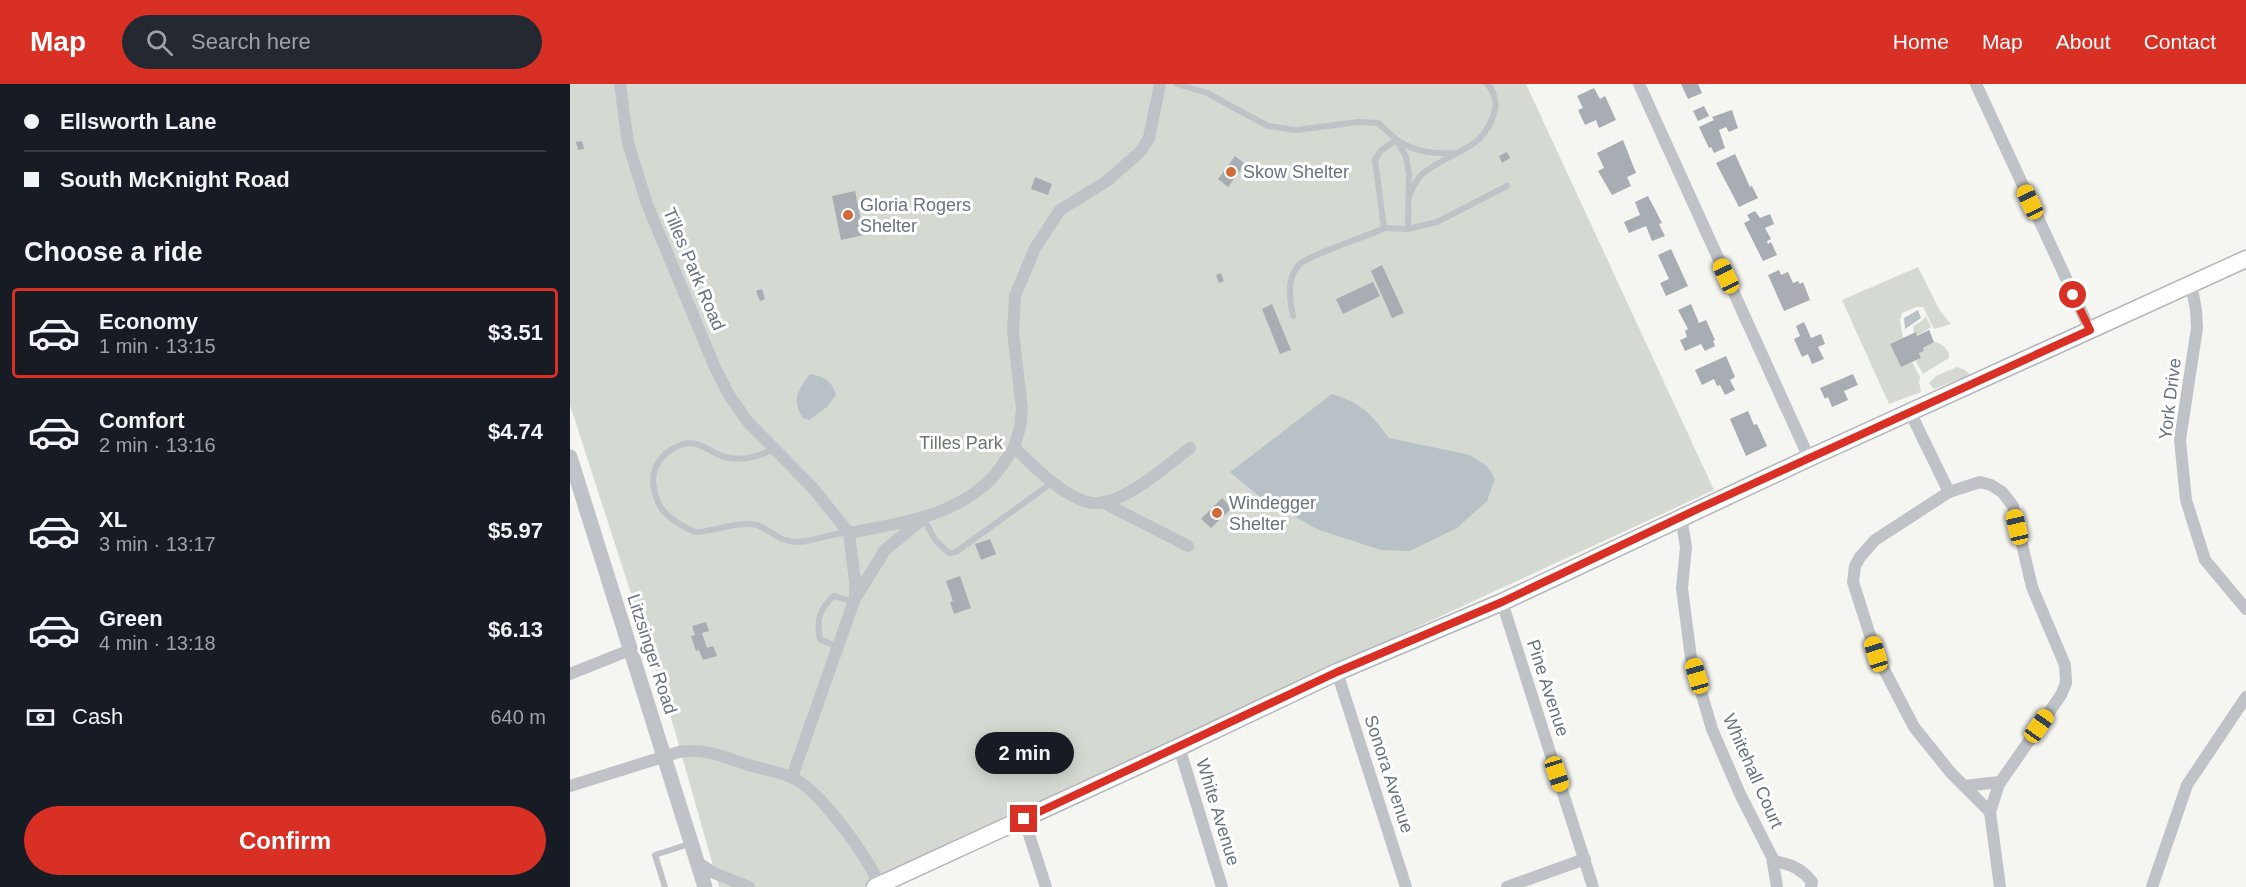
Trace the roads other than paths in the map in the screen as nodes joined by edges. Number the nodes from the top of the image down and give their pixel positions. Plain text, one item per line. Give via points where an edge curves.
1 (620, 84) edge
2 (1160, 84) edge
3 (1177, 84) edge
4 (1487, 84) edge
5 (1639, 84) edge
6 (1976, 84) edge
7 (1397, 140) junction
8 (1454, 153) junction
9 (1507, 186) dead end
10 (1410, 194) junction
11 (1384, 228) junction
12 (1408, 229) junction
13 (2246, 259) edge
14 (2191, 284) junction
15 (1293, 316) dead end
16 (2090, 330) junction
17 (1910, 412) junction
18 (1014, 447) junction
19 (1190, 448) dead end
20 (774, 449) junction
21 (570, 458) edge
22 (1809, 458) junction
23 (1053, 482) junction
24 (1949, 492) junction
25 (1104, 503) junction
26 (1681, 517) junction
27 (924, 519) junction
28 (849, 533) junction
29 (1188, 546) dead end
30 (854, 600) junction
31 (1502, 602) junction
32 (2246, 609) edge
33 (837, 647) junction
34 (630, 651) junction
35 (1337, 672) junction
36 (570, 674) edge
37 (2246, 697) edge
38 (1179, 747) junction
39 (665, 757) junction
40 (792, 777) junction
41 (2000, 782) junction
42 (570, 786) edge
43 (1964, 786) junction
44 (1990, 812) junction
45 (1024, 819) junction
46 (692, 843) junction
47 (1585, 859) junction
48 (1773, 861) junction
49 (697, 862) junction
50 (879, 886) edge
51 (664, 887) edge
52 (705, 887) edge
53 (749, 887) edge
54 (1046, 887) edge
55 (1222, 887) edge
56 (1406, 887) edge
57 (1507, 887) edge
58 (1593, 887) edge
59 (1777, 887) edge
60 (1811, 887) edge
61 (2000, 887) edge
62 (2152, 887) edge

1 - 20 street, Tilles Park Road via 628,143 647,204 716,370 748,422
2 - 18 street via 1149,138 1141,151 1107,181 1060,210 1035,248 1015,296 1013,333 1022,409
3 - 7 lane via 1207,93 1268,126 1296,130 1378,123
4 - 8 lane via 1496,104 1492,120 1483,138
5 - 22 street
6 - 16 street
7 - 8 lane via 1434,154
7 - 10 lane via 1407,165
7 - 11 lane via 1381,150 1375,160
8 - 10 lane via 1420,176
9 - 12 lane via 1437,222
10 - 12 lane
11 - 12 lane
11 - 15 lane via 1306,259 1298,266 1291,279 1289,297
13 - 14 main road
14 - 16 main road
14 - 32 street, York Drive via 2197,328 2181,440 2186,500 2205,560
16 - 17 main road
17 - 22 main road
17 - 24 street
18 - 23 street
18 - 27 street via 993,477 964,501
19 - 25 street via 1129,492
20 - 28 street, Tilles Park Road via 812,487
20 - 28 lane via 747,459 725,457 702,444 675,447 656,465 653,476 660,507 669,518 695,532 757,525 786,541
21 - 34 street, Litzsinger Road
22 - 26 main road
23 - 25 street via 1081,500
23 - 27 lane via 956,552 949,553 935,540
24 - 41 street via 1980,482 2002,492 2013,506 2032,587 2065,665 2066,683 2061,696
24 - 43 street via 1875,540 1860,557 1853,582 1876,654 1914,727
25 - 29 street
26 - 31 main road
26 - 48 street, Whitehall Court via 1686,547 1682,588 1692,658 1712,729
27 - 28 street
27 - 30 street via 885,550
28 - 30 street
30 - 33 street
30 - 33 lane via 834,596 821,611 820,639
31 - 35 main road
31 - 47 street, Pine Avenue
33 - 40 street
34 - 36 street
34 - 39 street, Litzsinger Road
35 - 38 main road
35 - 56 street, Sonora Avenue
37 - 62 street via 2187,785
38 - 45 main road
38 - 55 street, White Avenue
39 - 40 street via 696,749
39 - 42 street
39 - 46 street, Litzsinger Road
40 - 50 street via 817,798 855,842
41 - 43 street
41 - 44 street
43 - 44 street
44 - 61 street
45 - 50 main road
45 - 54 street
46 - 49 street, Litzsinger Road
46 - 51 lane via 656,855
47 - 57 street
47 - 58 street, Pine Avenue
48 - 59 street, Whitehall Court
48 - 60 street via 1800,870 1812,882
49 - 52 street, Litzsinger Road
49 - 53 street

